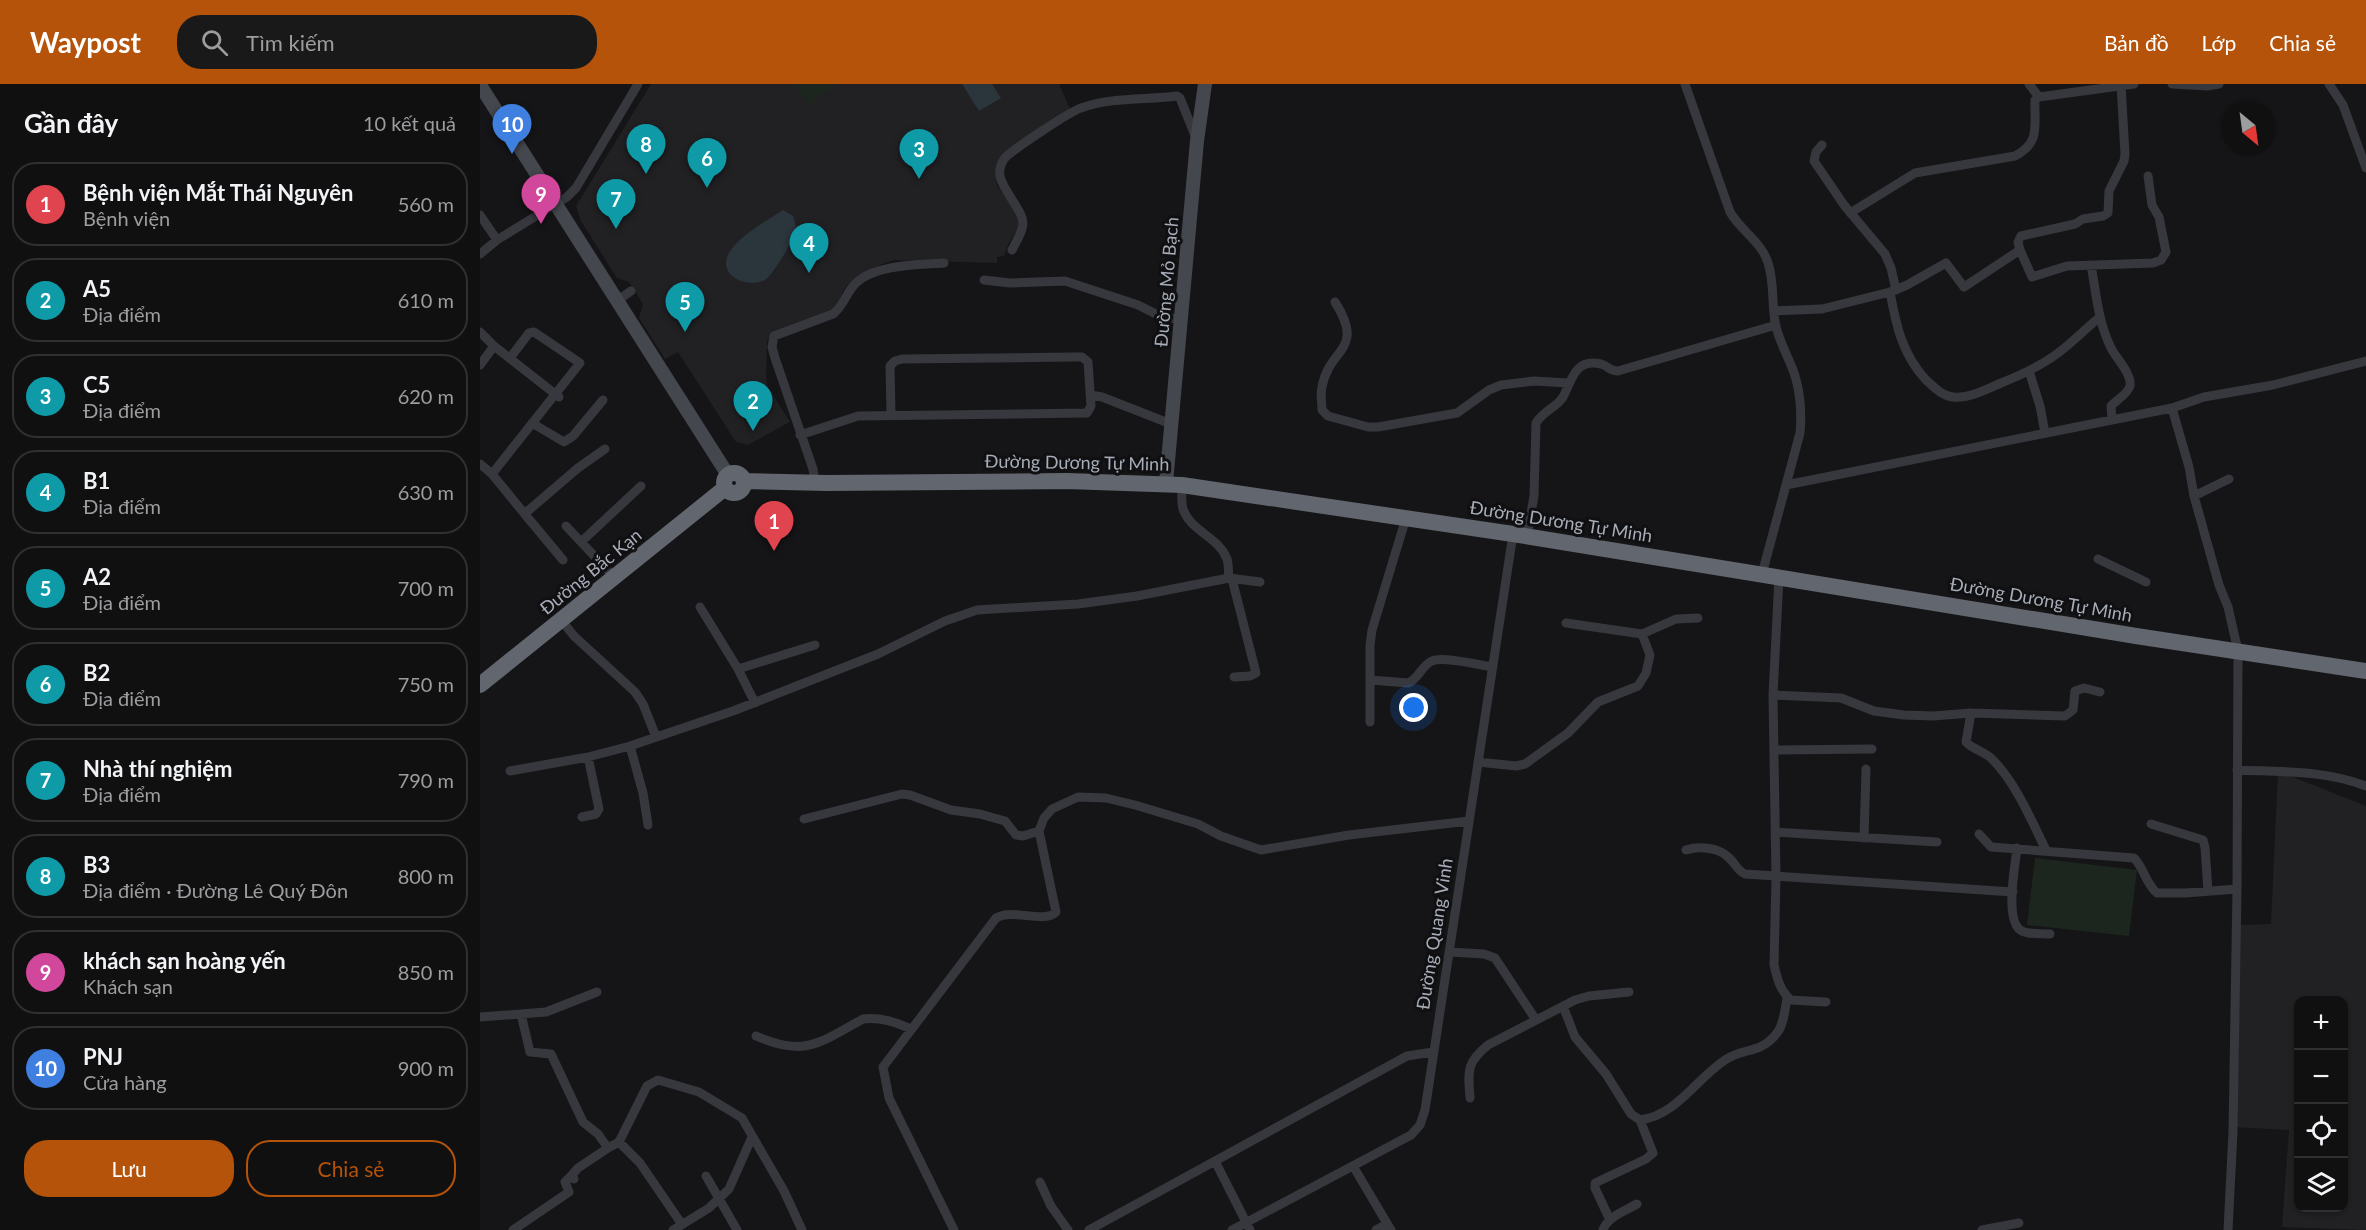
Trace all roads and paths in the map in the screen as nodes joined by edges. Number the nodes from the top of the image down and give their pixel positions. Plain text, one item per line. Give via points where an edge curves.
1 (638, 84) edge
2 (1205, 84) edge
3 (1685, 84) edge
4 (2029, 84) edge
5 (2133, 84) edge
6 (2172, 84) edge
7 (2219, 84) edge
8 (2329, 84) edge
9 (480, 85) edge
10 (2121, 86) junction
11 (2038, 97) junction
12 (1197, 141) junction
13 (1822, 145) dead end
14 (2366, 168) edge
15 (2148, 176) dead end
16 (556, 202) junction
17 (1850, 213) junction
18 (480, 215) edge
19 (497, 240) junction
20 (2020, 249) junction
21 (1011, 250) dead end
22 (480, 254) edge
23 (944, 263) dead end
24 (2091, 265) junction
25 (984, 280) dead end
26 (631, 291) dead end
27 (1893, 291) junction
28 (618, 300) junction
29 (1335, 302) dead end
30 (1774, 311) junction
31 (2100, 317) junction
32 (1182, 320) junction
33 (1776, 325) junction
34 (480, 332) edge
35 (494, 346) junction
36 (510, 358) junction
37 (2366, 360) edge
38 (480, 365) edge
39 (2030, 371) junction
40 (1568, 384) junction
41 (557, 395) junction
42 (1090, 395) junction
43 (603, 400) dead end
44 (2172, 408) junction
45 (891, 415) junction
46 (2112, 419) junction
47 (532, 423) junction
48 (1171, 424) junction
49 (2045, 433) junction
50 (800, 435) junction
51 (605, 449) dead end
52 (480, 464) edge
53 (492, 474) junction
54 (2229, 478) dead end
55 (726, 481) junction
56 (744, 481) joint
57 (815, 483) junction
58 (1174, 484) junction
59 (1786, 485) junction
60 (641, 486) dead end
61 (2194, 496) junction
62 (524, 512) junction
63 (1406, 518) junction
64 (566, 526) dead end
65 (1520, 535) junction
66 (581, 542) junction
67 (2098, 559) dead end
68 (563, 560) dead end
69 (1762, 574) junction
70 (1779, 577) junction
71 (615, 578) junction
72 (1230, 578) junction
73 (1260, 582) dead end
74 (2146, 582) dead end
75 (700, 607) dead end
76 (1698, 618) dead end
77 (562, 621) junction
78 (1566, 622) dead end
79 (1642, 634) junction
80 (815, 645) dead end
81 (2238, 651) junction
82 (1493, 667) junction
83 (738, 669) junction
84 (2366, 671) edge
85 (1234, 677) dead end
86 (1371, 680) junction
87 (480, 686) edge
88 (2100, 692) dead end
89 (1773, 695) junction
90 (755, 703) junction
91 (1971, 713) junction
92 (1370, 722) dead end
93 (656, 737) junction
94 (630, 746) junction
95 (1872, 749) dead end
96 (1774, 750) junction
97 (588, 757) junction
98 (1478, 762) junction
99 (1866, 770) dead end
100 (2237, 770) junction
101 (510, 771) dead end
102 (2366, 786) edge
103 (582, 818) dead end
104 (804, 819) dead end
105 (1469, 821) junction
106 (2151, 824) dead end
107 (648, 825) dead end
108 (1039, 831) junction
109 (1775, 832) junction
110 (1979, 834) dead end
111 (1864, 838) junction
112 (1937, 842) dead end
113 (2017, 848) junction
114 (1686, 850) dead end
115 (2046, 850) junction
116 (1776, 877) junction
117 (2237, 889) junction
118 (2208, 891) junction
119 (2013, 892) junction
120 (2050, 934) dead end
121 (1449, 952) junction
122 (597, 992) dead end
123 (1629, 992) dead end
124 (1787, 998) junction
125 (1826, 1002) dead end
126 (1563, 1006) junction
127 (521, 1014) junction
128 (480, 1017) edge
129 (1536, 1020) junction
130 (911, 1029) junction
131 (756, 1036) dead end
132 (1433, 1052) junction
133 (1470, 1098) dead end
134 (1640, 1120) junction
135 (752, 1137) junction
136 (619, 1142) junction
137 (608, 1148) junction
138 (1215, 1161) junction
139 (1353, 1166) junction
140 (706, 1176) dead end
141 (1040, 1182) dead end
142 (720, 1199) junction
143 (1637, 1204) dead end
144 (1610, 1220) junction
145 (681, 1223) junction
146 (2019, 1223) dead end
147 (1248, 1226) edge
148 (1389, 1227) edge
149 (513, 1230) edge
150 (672, 1230) edge
151 (737, 1230) edge
152 (802, 1230) edge
153 (954, 1230) edge
154 (1068, 1230) edge
155 (1089, 1230) edge
156 (1232, 1230) edge
157 (1376, 1230) edge
158 (1603, 1230) edge
159 (1982, 1230) edge
160 (2228, 1230) edge

1 - 16 street via 576,188
2 - 12 main road, Đường Mỏ Bạch
3 - 30 street via 1730,212 1768,263
4 - 11 street
5 - 10 street
6 - 7 street
8 - 14 street via 2343,105
9 - 16 main road
10 - 11 street
10 - 20 street via 2126,154 2109,191 2108,213 2021,236
11 - 17 street via 2033,142 2024,152 1915,173
12 - 21 street via 1177,96 1078,108 1004,159 1001,179 1024,222
12 - 32 main road, Đường Mỏ Bạch
13 - 17 street via 1814,161
15 - 24 street via 2164,257 2153,263
16 - 19 street
16 - 28 main road
17 - 27 street via 1885,254
18 - 19 street
19 - 22 street
20 - 24 street via 2032,277 2067,266
20 - 27 street via 1964,287 1946,263
23 - 50 street via 895,266 871,274 855,283 833,314 774,336 773,352
24 - 31 street
25 - 32 street via 1065,281 1160,316
26 - 28 street
27 - 30 street via 1822,309
27 - 39 street via 1896,324 1908,355 1919,372 1945,395 1968,395
28 - 55 main road
29 - 40 street via 1345,319 1347,334 1322,387 1322,410 1328,416 1368,427 1387,426 1457,413 1501,385 1534,381
30 - 33 street
31 - 39 street via 2058,354
31 - 46 street via 2130,384 2111,406
32 - 48 main road, Đường Mỏ Bạch
33 - 40 street, Đường Quang Vinh via 1618,371 1589,364 1572,374
33 - 59 street via 1797,383 1801,423
34 - 35 street
35 - 36 street
35 - 38 street
36 - 41 street
36 - 41 street via 534,332 580,363
37 - 44 street
39 - 49 street
40 - 65 street, Đường Quang Vinh via 1559,402 1536,423 1534,496
41 - 47 street
42 - 45 street via 1087,413
42 - 45 street via 1088,362 1082,357 902,359 890,366
42 - 48 street
43 - 47 street via 564,442
44 - 46 street
44 - 61 street
45 - 50 street via 849,418
46 - 49 street
47 - 53 street
48 - 58 main road, Đường Mỏ Bạch
49 - 59 street
50 - 57 street
51 - 62 street
52 - 53 street
53 - 62 street
54 - 61 street
55 - 56 highway, Đường Bắc Kạn via 728,492 738,493 745,486
55 - 71 highway, Đường Bắc Kạn
56 - 57 highway, Đường Dương Tự Minh
57 - 58 highway, Đường Dương Tự Minh
58 - 63 highway, Đường Dương Tự Minh
58 - 72 street via 1183,510 1222,550
59 - 69 street
60 - 66 street
61 - 81 street
62 - 68 street
63 - 65 highway, Đường Dương Tự Minh
63 - 86 street via 1372,630
64 - 66 street
65 - 69 highway, Đường Dương Tự Minh
65 - 82 street, Đường Quang Vinh
66 - 71 street
67 - 74 street
69 - 70 highway, Đường Dương Tự Minh
70 - 81 highway, Đường Dương Tự Minh
70 - 89 street
71 - 77 highway, Đường Bắc Kạn
72 - 73 street
72 - 85 street via 1256,673
72 - 90 street via 1090,603 977,610
75 - 83 street
76 - 79 street via 1676,619
77 - 87 highway, Đường Bắc Kạn
77 - 93 street via 635,692
78 - 79 street
79 - 98 street via 1650,655 1638,686 1598,702 1568,733 1525,764
80 - 83 street
81 - 84 highway, Đường Dương Tự Minh
81 - 100 street
82 - 86 street via 1438,659 1408,683
82 - 98 street, Đường Quang Vinh
83 - 90 street
86 - 92 street
88 - 91 street via 2084,688 2075,691 2073,710 2065,716
89 - 91 street via 1841,698 1874,711 1904,715
89 - 96 street
90 - 93 street
91 - 115 street via 1966,742 1988,754 2006,776
93 - 94 street
94 - 97 street
94 - 107 street
95 - 96 street
96 - 109 street
97 - 101 street
97 - 103 street via 599,809 596,814
98 - 105 street, Đường Quang Vinh
99 - 111 street
100 - 102 street via 2320,773
100 - 117 street
104 - 108 street via 902,794 951,810 1005,821 1016,835
105 - 108 street via 1261,850 1198,824 1135,805 1078,797 1052,809
105 - 121 street, Đường Quang Vinh
106 - 118 street via 2203,840
108 - 130 street via 1056,912 1049,917 1009,914 996,918
109 - 111 street
109 - 116 street
110 - 113 street via 1991,847
111 - 112 street
113 - 115 street
113 - 119 street
114 - 116 street via 1695,847 1720,852 1727,855 1739,872
115 - 118 street via 2134,858 2157,893
116 - 119 street
116 - 124 street via 1774,965
117 - 118 street
117 - 160 street
119 - 120 street via 2012,918 2020,930
121 - 129 street via 1496,958
121 - 132 street, Đường Quang Vinh
122 - 127 street via 546,1012
123 - 126 street via 1589,996
124 - 125 street
124 - 134 street via 1781,1028 1765,1045 1731,1056 1671,1108
126 - 129 street
126 - 134 street via 1575,1037 1606,1074 1631,1114
127 - 128 street
127 - 137 street via 530,1052 551,1054 583,1122
129 - 133 street via 1476,1055 1468,1072
130 - 131 street via 892,1020 873,1018 809,1046 777,1046
130 - 153 street via 885,1062 884,1080 889,1098
132 - 138 street via 1407,1056
132 - 139 street, Đường Quang Vinh via 1420,1125 1411,1135
134 - 144 street via 1653,1153 1595,1183
135 - 136 street via 742,1118 729,1109 699,1092 658,1080 647,1086
135 - 142 street via 729,1189
135 - 152 street
136 - 137 street
136 - 145 street via 640,1164
137 - 149 street via 578,1168 566,1182 568,1192
138 - 147 street
138 - 155 street
139 - 147 street, Đường Quang Vinh
139 - 148 street
140 - 142 street
141 - 154 street
142 - 145 street
142 - 151 street
143 - 144 street
144 - 158 street
145 - 150 street
146 - 159 street
147 - 156 street, Đường Quang Vinh
148 - 157 street

